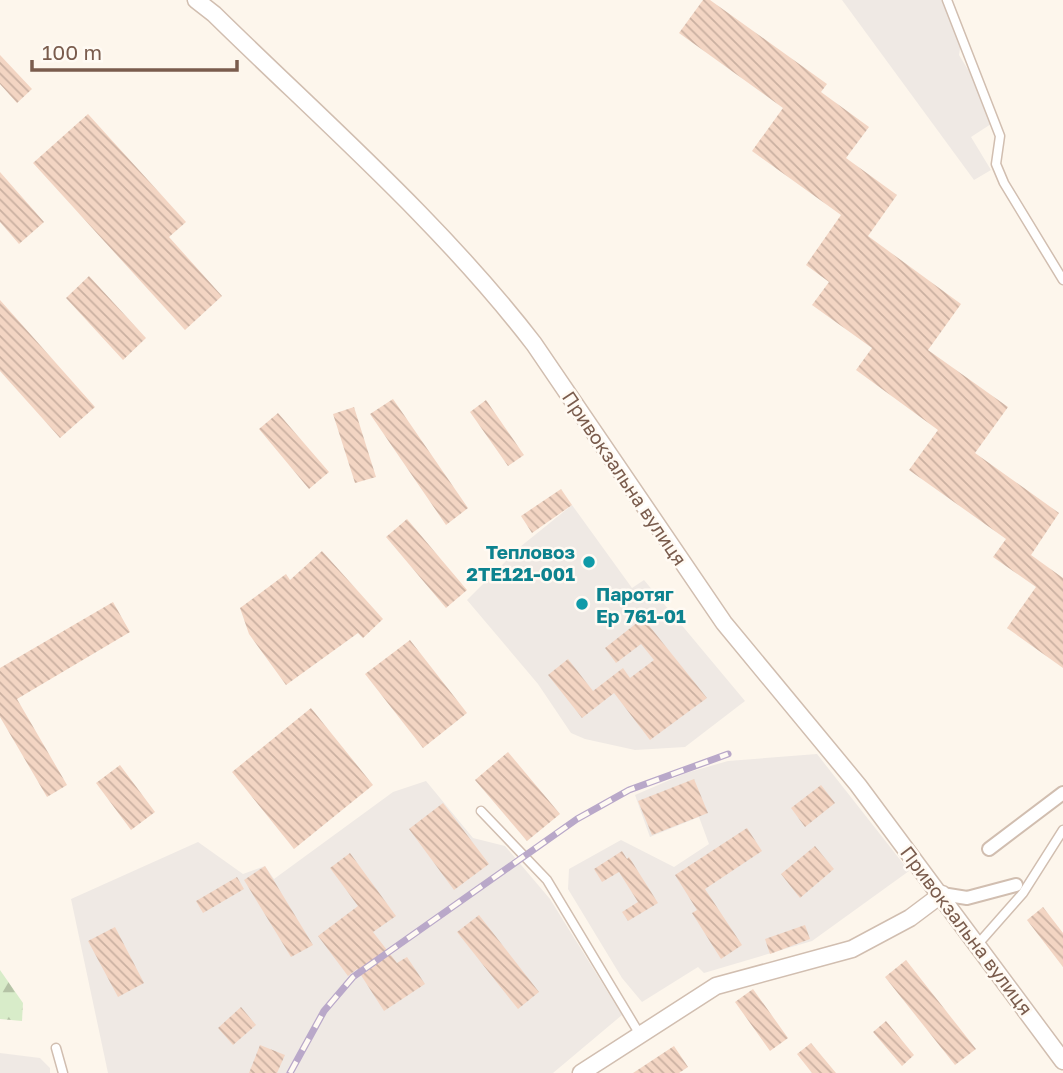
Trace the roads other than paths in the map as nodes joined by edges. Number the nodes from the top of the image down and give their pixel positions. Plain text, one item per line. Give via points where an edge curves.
1 (196, 0) edge
2 (947, 0) edge
3 (1063, 280) edge
4 (1063, 793) edge
5 (481, 811) dead end
6 (1063, 830) edge
7 (989, 849) dead end
8 (1016, 884) dead end
9 (942, 894) junction
10 (978, 944) junction
11 (639, 1033) junction
12 (57, 1048) dead end
13 (1063, 1061) edge
14 (63, 1073) edge
15 (581, 1073) edge

1 - 9 street, Привокзальна вулиця via 461,256 506,308 724,623
2 - 3 lane via 1000,136 996,164 1003,183
4 - 7 street
5 - 11 lane via 547,880
6 - 10 lane via 1023,893
8 - 9 street via 967,898
9 - 10 street, Привокзальна вулиця
9 - 11 street via 910,918 852,949 716,986
10 - 13 street, Привокзальна вулиця
11 - 15 street
12 - 14 lane

